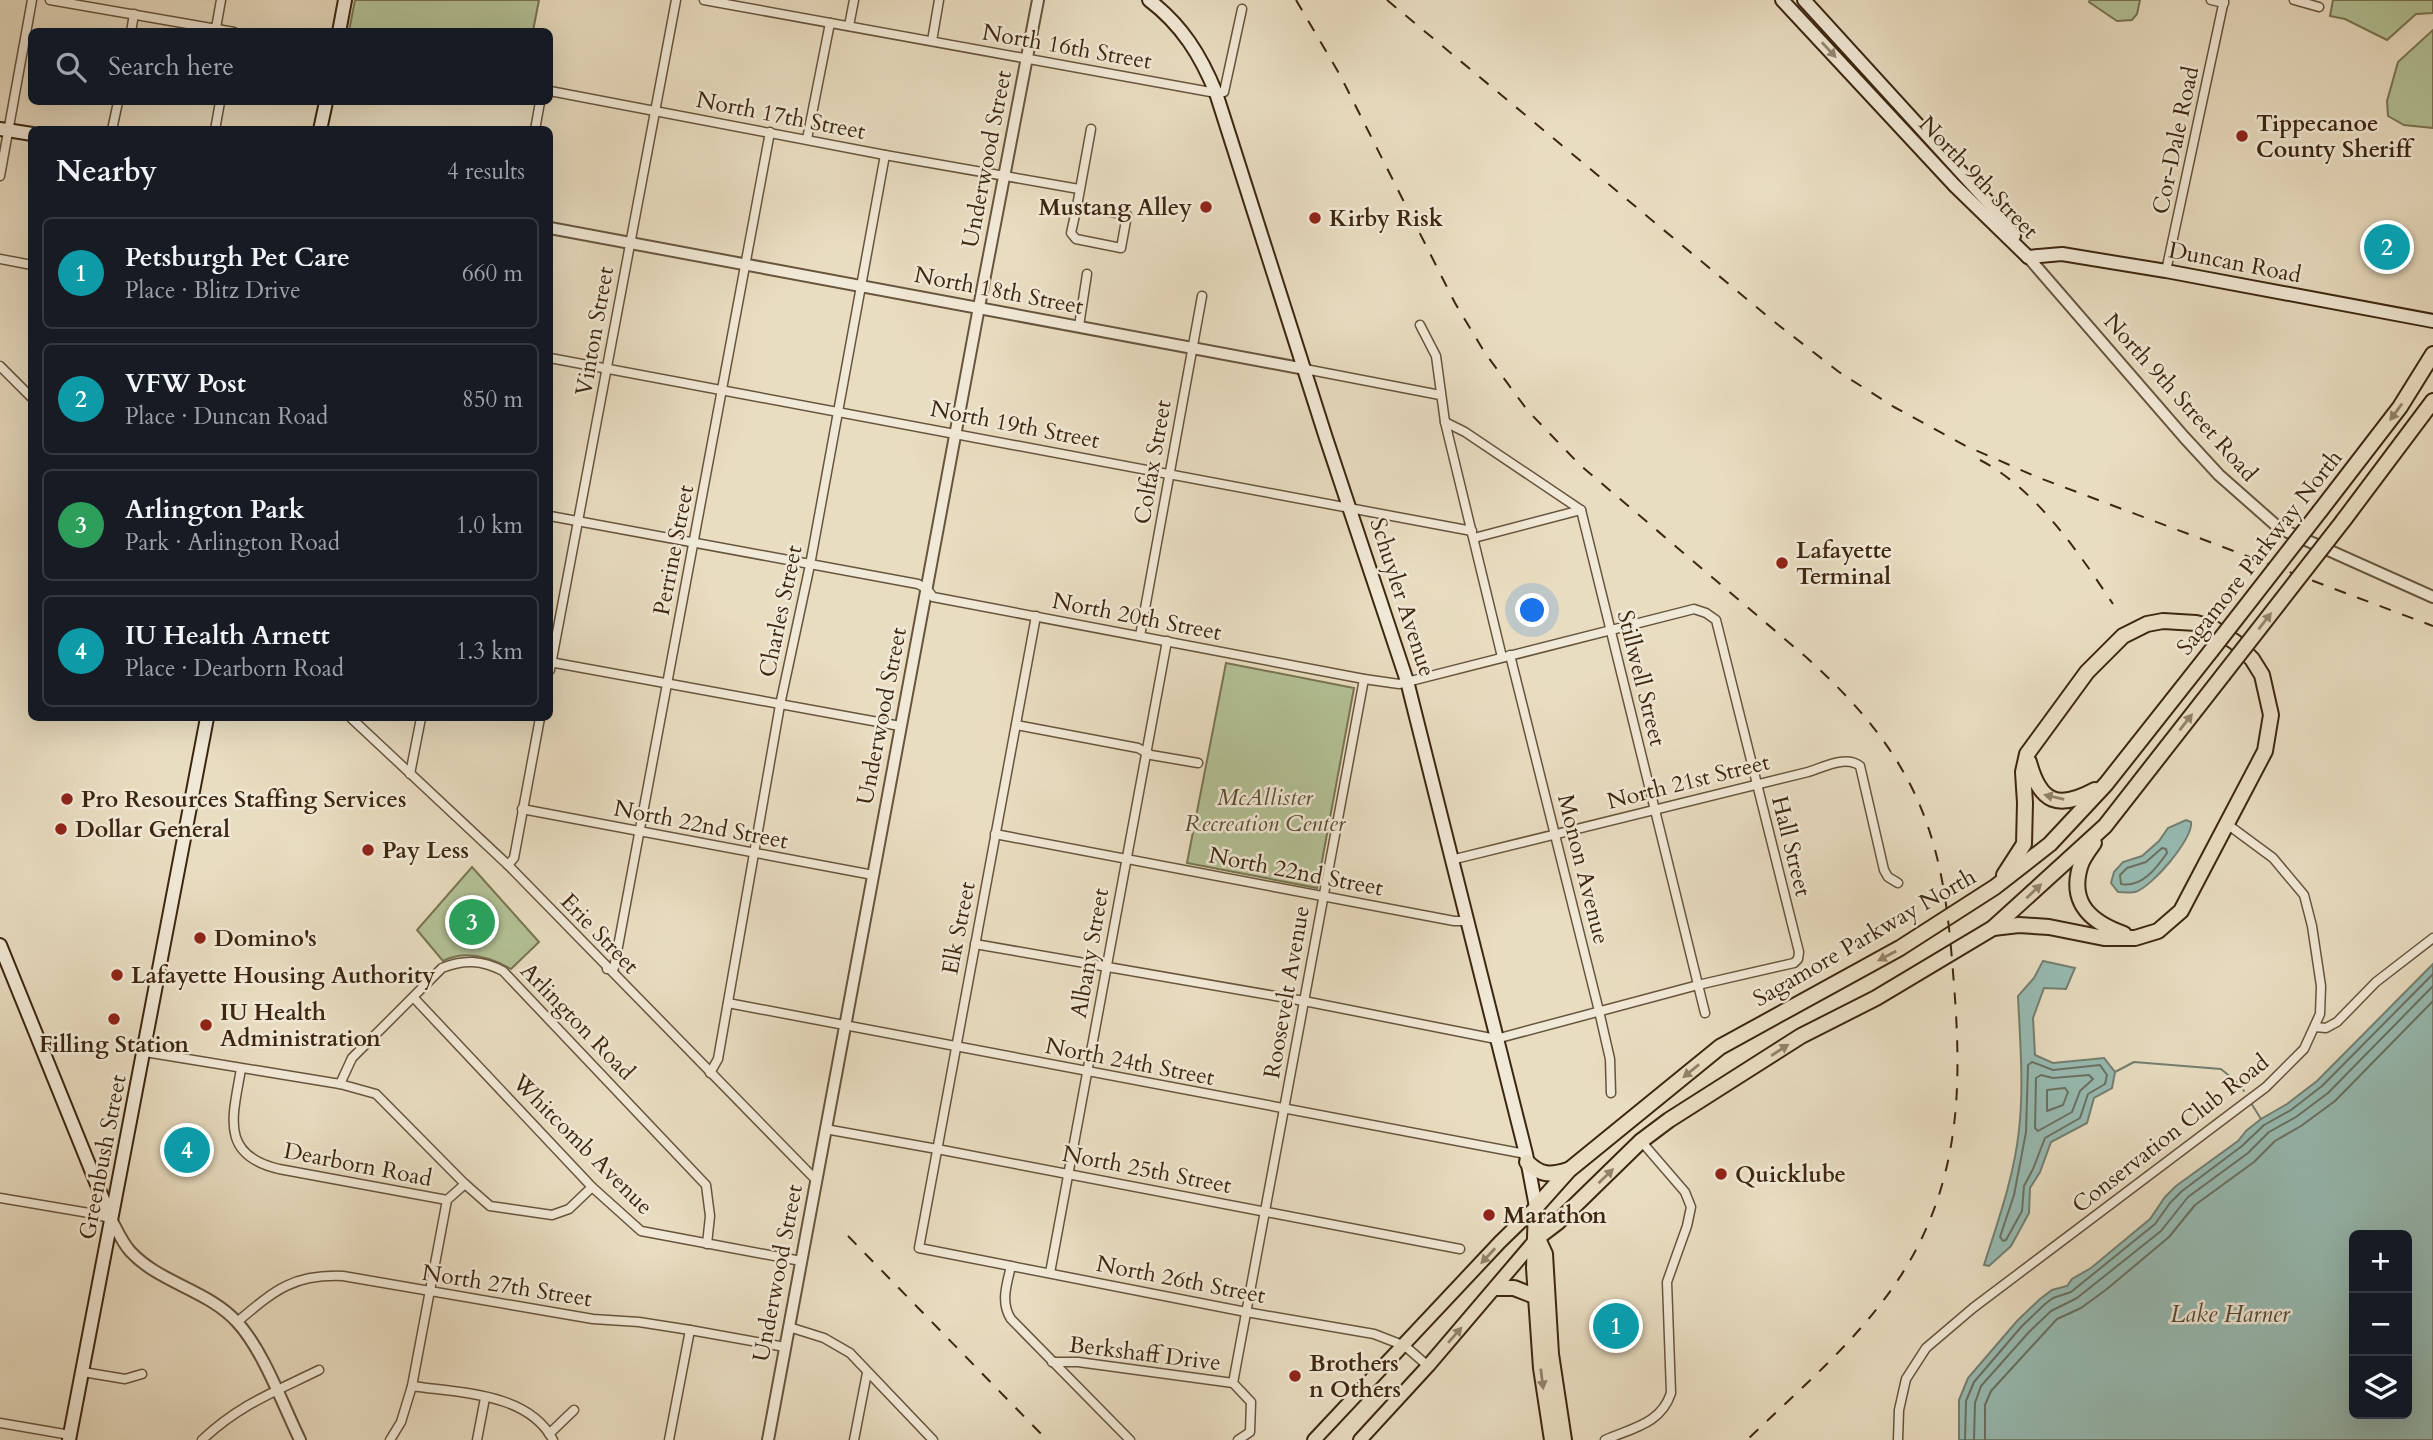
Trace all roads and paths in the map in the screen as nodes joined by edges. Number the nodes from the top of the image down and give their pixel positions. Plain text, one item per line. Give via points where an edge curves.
1 (32, 0) edge
2 (50, 0) edge
3 (221, 0) edge
4 (345, 0) edge
5 (676, 0) edge
6 (704, 0) edge
7 (854, 0) edge
8 (939, 0) edge
9 (1038, 0) edge
10 (1150, 0) edge
11 (1782, 0) edge
12 (1804, 0) edge
13 (2211, 0) edge
14 (2294, 0) edge
15 (2224, 2) edge
16 (97, 4) edge
17 (2319, 7) dead end
18 (1242, 9) dead end
19 (134, 15) junction
20 (830, 23) junction
21 (849, 26) junction
22 (132, 28) edge
23 (216, 28) joint
24 (340, 28) edge
25 (932, 41) junction
26 (1027, 58) junction
27 (553, 92) edge
28 (1216, 93) junction
29 (117, 105) edge
30 (219, 105) edge
31 (325, 105) edge
32 (539, 105) edge
33 (655, 110) junction
34 (113, 126) edge
35 (216, 126) edge
36 (321, 126) edge
37 (536, 126) edge
38 (1091, 129) dead end
39 (4, 130) edge
40 (770, 132) junction
41 (28, 133) edge
42 (807, 139) junction
43 (885, 155) junction
44 (0, 176) edge
45 (1005, 176) junction
46 (1079, 189) junction
47 (1077, 206) junction
48 (553, 229) edge
49 (629, 243) junction
50 (2028, 257) junction
51 (0, 259) edge
52 (746, 263) junction
53 (28, 264) edge
54 (2166, 271) junction
55 (1087, 274) dead end
56 (861, 285) junction
57 (1202, 296) dead end
58 (979, 307) junction
59 (2433, 321) edge
60 (1079, 326) junction
61 (1420, 326) dead end
62 (1193, 348) junction
63 (2433, 354) edge
64 (553, 359) edge
65 (0, 366) edge
66 (607, 369) junction
67 (1305, 369) junction
68 (723, 389) junction
69 (28, 394) edge
70 (1440, 395) junction
71 (2433, 401) edge
72 (839, 410) junction
73 (1445, 422) junction
74 (956, 433) junction
75 (1170, 473) junction
76 (1350, 508) junction
77 (1581, 510) junction
78 (553, 517) edge
79 (577, 521) junction
80 (1473, 534) junction
81 (694, 543) junction
82 (810, 565) junction
83 (926, 589) junction
84 (2433, 597) edge
85 (1036, 617) junction
86 (1716, 620) joint
87 (1610, 630) junction
88 (1140, 636) junction
89 (1167, 641) junction
90 (553, 649) edge
91 (1506, 656) junction
92 (553, 665) edge
93 (1364, 680) junction
94 (1407, 681) junction
95 (668, 684) junction
96 (780, 705) junction
97 (206, 721) edge
98 (357, 721) edge
99 (420, 721) edge
100 (539, 721) edge
101 (1016, 725) junction
102 (900, 726) junction
103 (1146, 750) junction
104 (2027, 754) junction
105 (1198, 763) dead end
106 (410, 774) junction
107 (1757, 783) junction
108 (2106, 784) junction
109 (522, 809) junction
110 (1655, 809) junction
111 (2227, 824) junction
112 (2105, 826) junction
113 (640, 832) junction
114 (1555, 833) junction
115 (995, 834) junction
116 (755, 853) junction
117 (1127, 859) junction
118 (1451, 860) junction
119 (508, 865) junction
120 (873, 876) junction
121 (1898, 883) dead end
122 (1996, 887) junction
123 (1323, 895) junction
124 (1466, 921) junction
125 (1993, 929) junction
126 (2135, 938) junction
127 (2433, 939) edge
128 (975, 944) junction
129 (0, 945) edge
130 (1106, 968) junction
131 (607, 969) junction
132 (1698, 985) junction
133 (414, 998) junction
134 (1304, 1001) junction
135 (728, 1003) junction
136 (1599, 1011) junction
137 (1705, 1013) dead end
138 (844, 1026) junction
139 (2315, 1027) junction
140 (1496, 1039) junction
141 (956, 1048) junction
142 (145, 1052) junction
143 (241, 1069) junction
144 (1087, 1072) junction
145 (710, 1073) junction
146 (340, 1084) junction
147 (1611, 1093) dead end
148 (1284, 1109) junction
149 (825, 1129) junction
150 (1641, 1142) junction
151 (937, 1149) junction
152 (1526, 1158) junction
153 (1569, 1170) junction
154 (1068, 1174) junction
155 (816, 1180) junction
156 (465, 1184) junction
157 (592, 1187) junction
158 (0, 1198) edge
159 (447, 1200) junction
160 (1536, 1207) junction
161 (1265, 1211) junction
162 (111, 1219) junction
163 (1537, 1238) junction
164 (707, 1244) junction
165 (919, 1248) joint
166 (1460, 1250) dead end
167 (802, 1261) junction
168 (1010, 1265) junction
169 (1050, 1273) junction
170 (1496, 1288) junction
171 (432, 1292) junction
172 (1537, 1297) junction
173 (1247, 1312) junction
174 (237, 1322) junction
175 (789, 1327) junction
176 (690, 1330) junction
177 (1405, 1346) junction
178 (785, 1347) junction
179 (1052, 1362) junction
180 (1428, 1366) junction
181 (319, 1370) dead end
182 (83, 1372) junction
183 (867, 1373) junction
184 (142, 1374) dead end
185 (1233, 1383) junction
186 (412, 1386) junction
187 (276, 1391) junction
188 (485, 1398) junction
189 (574, 1410) dead end
190 (0, 1423) edge
191 (551, 1437) edge
192 (70, 1438) edge
193 (202, 1440) edge
194 (300, 1440) edge
195 (390, 1440) edge
196 (477, 1440) edge
197 (669, 1440) edge
198 (768, 1440) edge
199 (854, 1440) edge
200 (933, 1440) edge
201 (1130, 1440) edge
202 (1238, 1440) edge
203 (1314, 1440) edge
204 (1360, 1440) edge
205 (1552, 1440) edge
206 (1564, 1440) edge
207 (1605, 1440) edge
208 (1898, 1440) edge

1 - 39 street
2 - 16 street
3 - 23 street
4 - 24 main road
5 - 33 street, Vinton Street
6 - 20 street, North 16th Street
7 - 21 street
8 - 25 street
9 - 26 street, Underwood Street
10 - 28 main road, Schuyler Avenue via 1188,37
11 -> 50 main road, North 9th Street via 1955,187
12 - 50 main road, North 9th Street via 2001,216
13 - 15 street
14 - 17 street
15 - 54 street, Cor-Dale Road
16 - 19 street
18 - 28 street via 1224,92
19 - 22 street
19 - 23 street
20 - 21 street, North 16th Street
20 - 42 street
21 - 25 street, North 16th Street
25 - 26 street, North 16th Street
26 - 28 street, North 16th Street
26 - 45 street, Underwood Street
27 - 33 street, North 17th Street
28 - 67 main road, Schuyler Avenue
29 - 34 street
30 - 35 street
31 - 36 main road
32 - 37 street
33 - 40 street, North 17th Street
33 - 49 street, Vinton Street
38 - 46 street
39 - 41 main road
39 - 44 street
40 - 42 street, North 17th Street
40 - 52 street, Perrine Street
42 - 43 street, North 17th Street
43 - 45 street, North 17th Street
43 - 56 street, Charles Street
45 - 46 street, North 17th Street
45 - 58 street, Underwood Street
46 - 47 street
47 - 47 street via 1071,233 1076,239 1121,248 1127,215
48 - 49 street, North 18th Street
49 - 52 street, North 18th Street
49 - 66 street, Vinton Street
50 - 54 main road, Duncan Road via 2062,254
50 - 84 street, North 9th Street Road via 2210,466 2279,528
51 - 53 street
52 - 56 street, North 18th Street
52 - 68 street, Perrine Street
54 - 59 main road, Duncan Road
55 - 60 street
56 - 58 street, North 18th Street
56 - 72 street, Charles Street
57 - 62 street, Colfax Street
58 - 60 street, North 18th Street
58 - 74 street, Underwood Street
60 - 62 street, North 18th Street
61 - 70 street, Monon Avenue via 1436,356
62 - 67 street, North 18th Street
62 - 75 street, Colfax Street
63 -> 108 highway, Sagamore Parkway North, bridge via 2400,407
64 - 66 street, North 19th Street
65 - 69 street
66 - 68 street, North 19th Street
66 - 79 street, Vinton Street
67 - 70 street, North 18th Street
67 - 76 main road, Schuyler Avenue
68 - 72 street, North 19th Street
68 - 81 street, Perrine Street
70 - 73 street, Monon Avenue
112 -> 71 highway, Sagamore Parkway North, bridge
72 - 74 street, North 19th Street
72 - 82 street, Charles Street
73 - 77 street
73 - 80 street, Monon Avenue
74 - 75 street, North 19th Street
74 - 83 street, Underwood Street
75 - 76 street, North 19th Street
75 - 88 street, Colfax Street
76 - 80 street, North 19th Street
76 - 94 main road, Schuyler Avenue
77 - 80 street, North 19th Street
77 - 87 street, Stillwell Street
78 - 79 street, North 20th Street
79 - 81 street, North 20th Street
79 - 90 street, Vinton Street
80 - 91 street, Monon Avenue
81 - 82 street, North 20th Street
81 - 95 street, Perrine Street
82 - 83 street, North 20th Street
82 - 96 street, Charles Street
83 - 85 street, North 20th Street via 933,597
83 - 102 street, Underwood Street
85 - 88 street, North 20th Street
85 - 101 street, Elk Street
86 - 87 street, North 20th Street via 1694,609
86 - 107 street, Hall Street
87 - 91 street, North 20th Street
87 - 110 street, Stillwell Street
88 - 89 street, North 20th Street
89 - 93 street, North 20th Street
89 - 103 street, Albany Street
91 - 94 street, North 20th Street
91 - 114 street, Monon Avenue
92 - 95 street
93 - 94 street, North 20th Street
93 - 123 street, Roosevelt Avenue
94 - 118 main road, Schuyler Avenue
95 - 96 street
95 - 113 street, Perrine Street
96 - 102 street
96 - 116 street, Charles Street
97 - 142 main road, Greenbush Street
98 - 106 street, Erie Street
99 - 106 street
100 - 109 street
101 - 103 street
101 - 115 street, Elk Street
102 - 120 street, Underwood Street
103 - 105 street via 1151,755
103 - 117 street, Albany Street
108 -> 104 highway via 2078,799 2058,800 2042,794
104 - 111 highway via 2087,672 2123,636 2163,621 2213,628 2252,659 2262,676 2271,715 2264,751
104 - 122 highway via 2024,844
106 - 119 street, Erie Street
107 - 110 street, North 21st Street
107 - 121 street, North 21st Street via 1853,761 1860,766 1884,870
107 - 132 street, Hall Street via 1798,959
108 - 122 highway, Sagamore Parkway North via 2050,844
109 - 113 street, North 22nd Street
109 - 119 street via 514,858
110 - 114 street, North 21st Street
110 - 132 street, Stillwell Street
111 - 126 highway via 2181,911 2158,931
111 - 139 street, Conservation Club Road via 2273,859 2305,895 2321,986
125 -> 112 highway, Sagamore Parkway North
112 - 126 highway via 2080,865 2077,884 2081,900 2096,922
113 - 116 street, North 22nd Street
113 - 131 street, Perrine Street via 614,968
114 - 118 street, North 21st Street
114 - 136 street, Monon Avenue
115 - 117 street, North 22nd Street
115 - 128 street, Elk Street
116 - 120 street, North 22nd Street
116 - 135 street, Charles Street
117 - 123 street, North 22nd Street
117 - 130 street, Albany Street
118 - 124 main road, Schuyler Avenue
119 - 131 street, Erie Street
120 - 138 street, Underwood Street
122 -> 153 highway, Sagamore Parkway North via 1900,948 1720,1047
123 - 124 street, North 22nd Street
123 - 134 street, Roosevelt Avenue
124 - 140 main road, Schuyler Avenue
125 - 126 highway via 2019,925
150 -> 125 highway, Sagamore Parkway North via 1801,1036
127 - 139 street via 2376,982 2337,1022
128 - 130 street
128 - 141 street, Elk Street
129 - 162 main road
130 - 134 street
130 - 144 street, Albany Street
131 - 145 street, Erie Street
132 - 136 street
132 - 137 street, Stillwell Street
133 - 146 street, Arlington Road via 352,1058
133 - 157 street, Whitcomb Avenue
133 - 164 street, Arlington Road via 442,968 457,962 474,961 503,971 706,1185
134 - 140 street
134 - 148 street, Roosevelt Avenue
135 - 138 street, North 24th Street
135 - 145 street, Charles Street via 718,1059
136 - 140 street
136 - 147 street, Monon Avenue via 1610,1059
138 - 141 street, North 24th Street
138 - 149 street, Underwood Street
139 - 208 street, Conservation Club Road via 2304,1049 2266,1087 1926,1348 1906,1379
140 - 152 main road, Schuyler Avenue
141 - 144 street, North 24th Street
141 - 151 street, Elk Street
142 - 143 street
142 - 162 main road, Greenbush Street
143 - 146 street
143 - 159 street, Dearborn Road via 232,1119 236,1138 255,1160 279,1169
144 - 148 street, North 24th Street
144 - 154 street, Albany Street
145 - 155 street, Erie Street
146 - 156 street via 376,1094
148 - 152 street, North 24th Street
148 - 161 street, Roosevelt Avenue
149 - 151 street, North 25th Street
149 - 155 street, Underwood Street
163 -> 150 highway, Sagamore Parkway North
150 - 207 street via 1685,1192 1691,1207 1667,1282 1671,1393 1660,1415
151 - 154 street, North 25th Street
151 - 165 street, Elk Street
152 - 153 highway via 1540,1173
152 - 160 main road, Schuyler Avenue
153 - 160 highway, Sagamore Parkway North
154 - 161 street, North 25th Street
154 - 169 street, Albany Street
155 - 167 street, Underwood Street
156 - 157 street via 490,1206 551,1215 569,1209
156 - 159 street, Dearborn Road
157 - 164 street, Whitcomb Avenue via 641,1231
158 - 162 street
159 - 171 street
160 - 163 highway, Schuyler Avenue
160 -> 177 main road, Sagamore Parkway North
161 - 166 street, North 25th Street
161 - 173 street, Roosevelt Avenue
162 - 174 street via 130,1251 152,1270
162 - 182 main road, Greenbush Street
163 - 170 main road, Sagamore Parkway North
163 - 172 highway, Schuyler Avenue
163 - 206 highway, Schuyler Avenue via 1545,1254 1551,1354
164 - 167 street, Whitcomb Avenue
165 - 168 street, North 26th Street
167 - 175 street, Underwood Street
168 - 169 street, North 26th Street
168 - 179 street via 1004,1298 1007,1312
169 - 173 street, North 26th Street
170 - 172 highway via 1514,1288
180 -> 170 main road, Sagamore Parkway North
171 - 174 street, North 27th Street via 342,1276 303,1278 282,1287
171 - 176 street, North 27th Street
171 - 186 street
172 -> 205 highway, Schuyler Avenue
173 - 177 street, North 26th Street via 1365,1332
173 - 185 street, Roosevelt Avenue
174 - 187 street
175 - 178 street, Underwood Street
175 - 183 street via 824,1338 850,1353
176 - 178 street, North 27th Street
176 - 197 street
177 - 180 street, North 26th Street
177 - 203 main road, Sagamore Parkway North
178 - 198 street, Underwood Street
179 - 185 street, Berkshaff Drive
179 - 201 street
180 - 204 main road, Sagamore Parkway North
181 - 187 street
182 - 184 street via 125,1380
182 - 192 main road, Greenbush Street
183 - 199 street
183 - 200 street
185 - 202 street via 1251,1402 1250,1432
186 - 188 street
186 - 195 street
187 - 193 street via 245,1405
187 - 194 street
188 - 191 street via 527,1412
188 - 196 street
189 - 191 street
190 - 192 street

